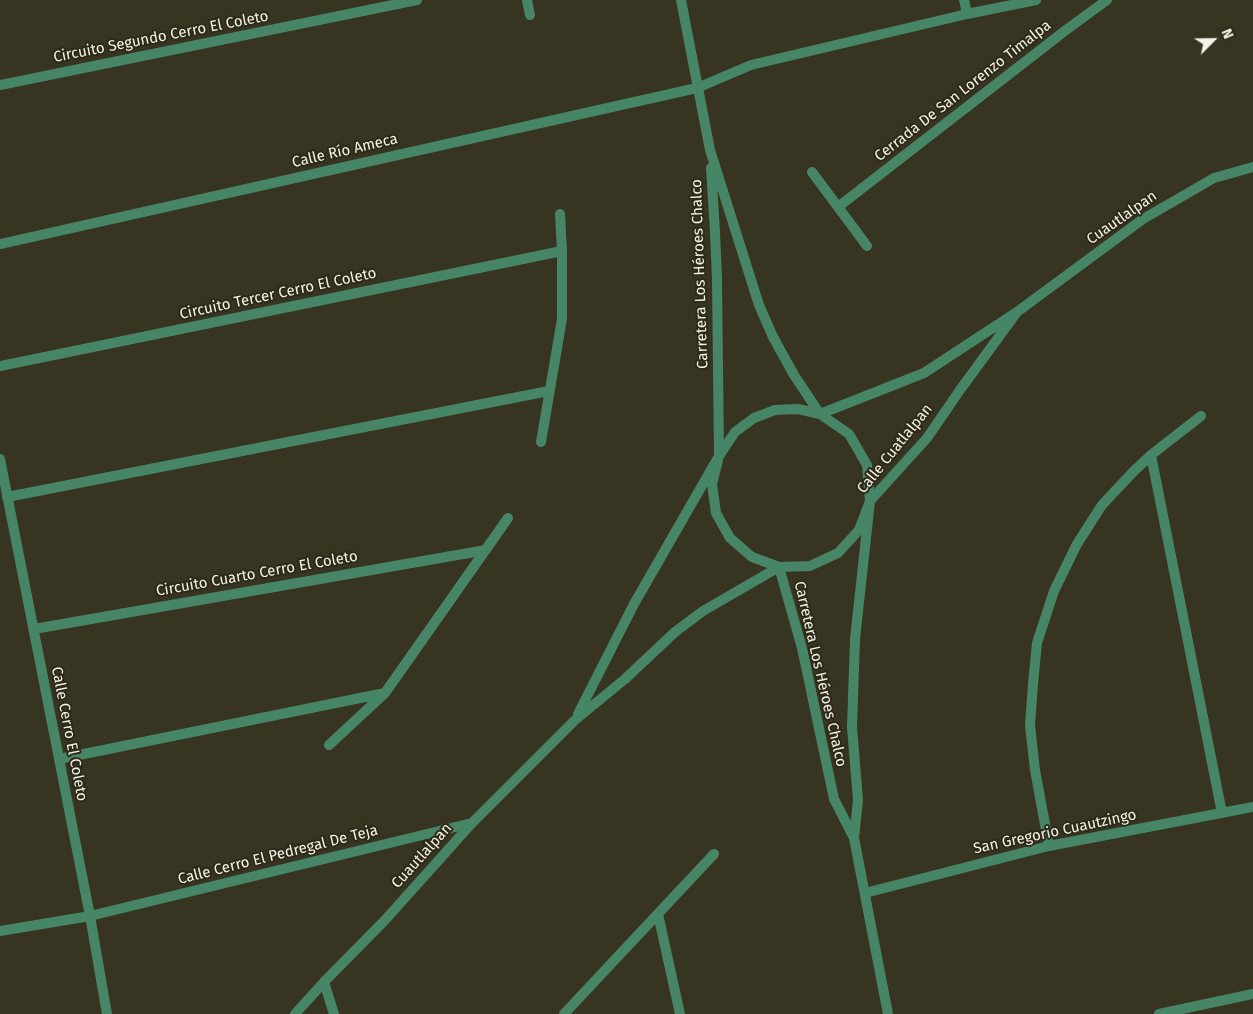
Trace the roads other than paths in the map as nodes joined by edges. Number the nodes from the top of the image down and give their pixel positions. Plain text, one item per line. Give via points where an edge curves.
1 (416, 0) edge
2 (527, 0) edge
3 (681, 0) edge
4 (964, 0) edge
5 (1036, 0) edge
6 (1107, 0) edge
7 (967, 14) junction
8 (530, 15) dead end
9 (0, 84) edge
10 (697, 88) junction
11 (710, 150) junction
12 (1253, 167) edge
13 (812, 172) dead end
14 (838, 207) junction
15 (560, 214) dead end
16 (0, 244) edge
17 (867, 246) dead end
18 (562, 250) junction
19 (1017, 312) junction
20 (0, 366) edge
21 (549, 391) junction
22 (820, 414) junction
23 (1201, 416) dead end
24 (541, 442) dead end
25 (1151, 455) junction
26 (719, 456) junction
27 (0, 459) edge
28 (7, 497) junction
29 (870, 501) junction
30 (508, 518) dead end
31 (486, 550) junction
32 (779, 567) junction
33 (34, 629) junction
34 (385, 694) junction
35 (575, 720) junction
36 (328, 745) dead end
37 (59, 758) junction
38 (1253, 807) edge
39 (1222, 813) junction
40 (472, 823) junction
41 (854, 838) junction
42 (1049, 846) junction
43 (714, 854) dead end
44 (865, 893) junction
45 (658, 914) junction
46 (90, 916) junction
47 (0, 931) edge
48 (324, 982) junction
49 (1253, 994) edge
50 (107, 1014) edge
51 (295, 1014) edge
52 (334, 1014) edge
53 (564, 1014) edge
54 (680, 1014) edge
55 (888, 1014) edge
56 (1159, 1014) edge

1 - 9 street, Circuito Segundo Cerro El Coleto
2 - 8 street
3 - 10 street, Carretera Los Héroes Chalco
4 - 7 street
5 - 7 street, Calle Río Ameca
6 - 14 street, Cerrada De San Lorenzo Timalpa
7 - 10 street, Calle Río Ameca via 751,65
10 - 11 street, Carretera Los Héroes Chalco
10 - 16 street, Calle Río Ameca
11 - 22 street, Carretera Los Héroes Chalco via 773,337
11 - 26 street, Carretera Los Héroes Chalco via 717,269
12 - 19 street, Cuautlalpan via 1214,178 1143,219
13 - 14 street
14 - 17 street
15 - 18 street
18 - 20 street, Circuito Tercer Cerro El Coleto
18 - 21 street via 562,319
19 - 22 street via 924,373
19 - 29 street, Calle Cuatlalpan via 927,438
21 - 24 street
21 - 28 street
22 - 26 street, Carretera Los Héroes Chalco via 798,409 775,410 754,418 735,432
22 - 29 street, Carretera Los Héroes Chalco via 850,434 867,465
23 - 25 street
25 - 39 street
25 - 42 street via 1102,505 1077,544 1054,591 1038,643 1030,725
26 - 32 street, Carretera Los Héroes Chalco via 712,484 720,521 730,538 752,557
26 - 35 street via 634,604
27 - 28 street, Calle Cerro El Coleto
28 - 33 street, Calle Cerro El Coleto
29 - 32 street, Calle Cuatlalpan via 859,530 838,553 810,566
29 - 41 street, Carretera Los Héroes Chalco via 855,638 852,727 858,800
30 - 31 street
31 - 33 street, Circuito Cuarto Cerro El Coleto
31 - 34 street
32 - 35 street, Calle Cuatlalpan via 696,616
32 - 41 street, Carretera Los Héroes Chalco via 802,648 834,799
33 - 37 street, Calle Cerro El Coleto
34 - 36 street
34 - 37 street
35 - 40 street, Cuautlalpan
37 - 46 street, Calle Cerro El Coleto
38 - 39 street, San Gregorio Cuautzingo
39 - 42 street, San Gregorio Cuautzingo
40 - 46 street, Calle Cerro El Pedregal De Teja
40 - 48 street, Cuautlalpan
41 - 44 street, Carretera Los Héroes Chalco
42 - 44 street, San Gregorio Cuautzingo
43 - 45 street
44 - 55 street, Carretera Los Héroes Chalco
45 - 53 street
45 - 54 street
46 - 47 street, Calle Cerro El Pedregal De Teja
46 - 50 street, Calle Cerro El Coleto
48 - 51 street, Cuautlalpan
48 - 52 street
49 - 56 street

